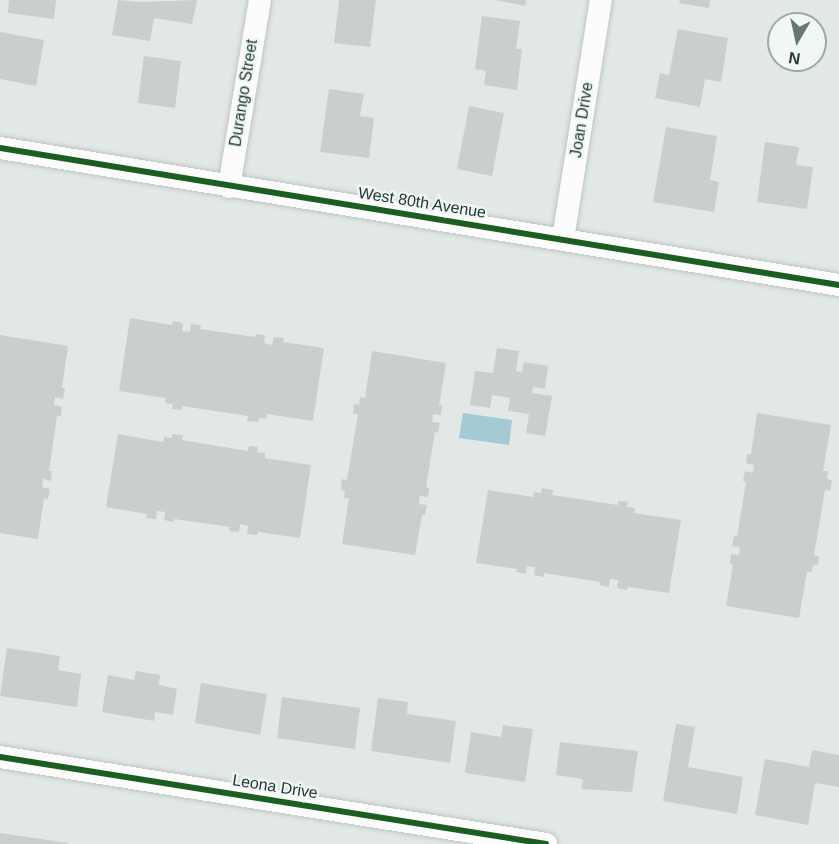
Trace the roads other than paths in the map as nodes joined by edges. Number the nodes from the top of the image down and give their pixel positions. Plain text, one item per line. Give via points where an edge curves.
1 (260, 0) edge
2 (601, 0) edge
3 (0, 148) edge
4 (229, 187) junction
5 (563, 240) junction
6 (839, 285) edge
7 (0, 756) edge
8 (546, 844) edge

1 - 4 street, Durango Street
2 - 5 street, Joan Drive
3 - 4 street, West 80th Avenue
4 - 5 street, West 80th Avenue
5 - 6 street, West 80th Avenue
7 - 8 street, Leona Drive

